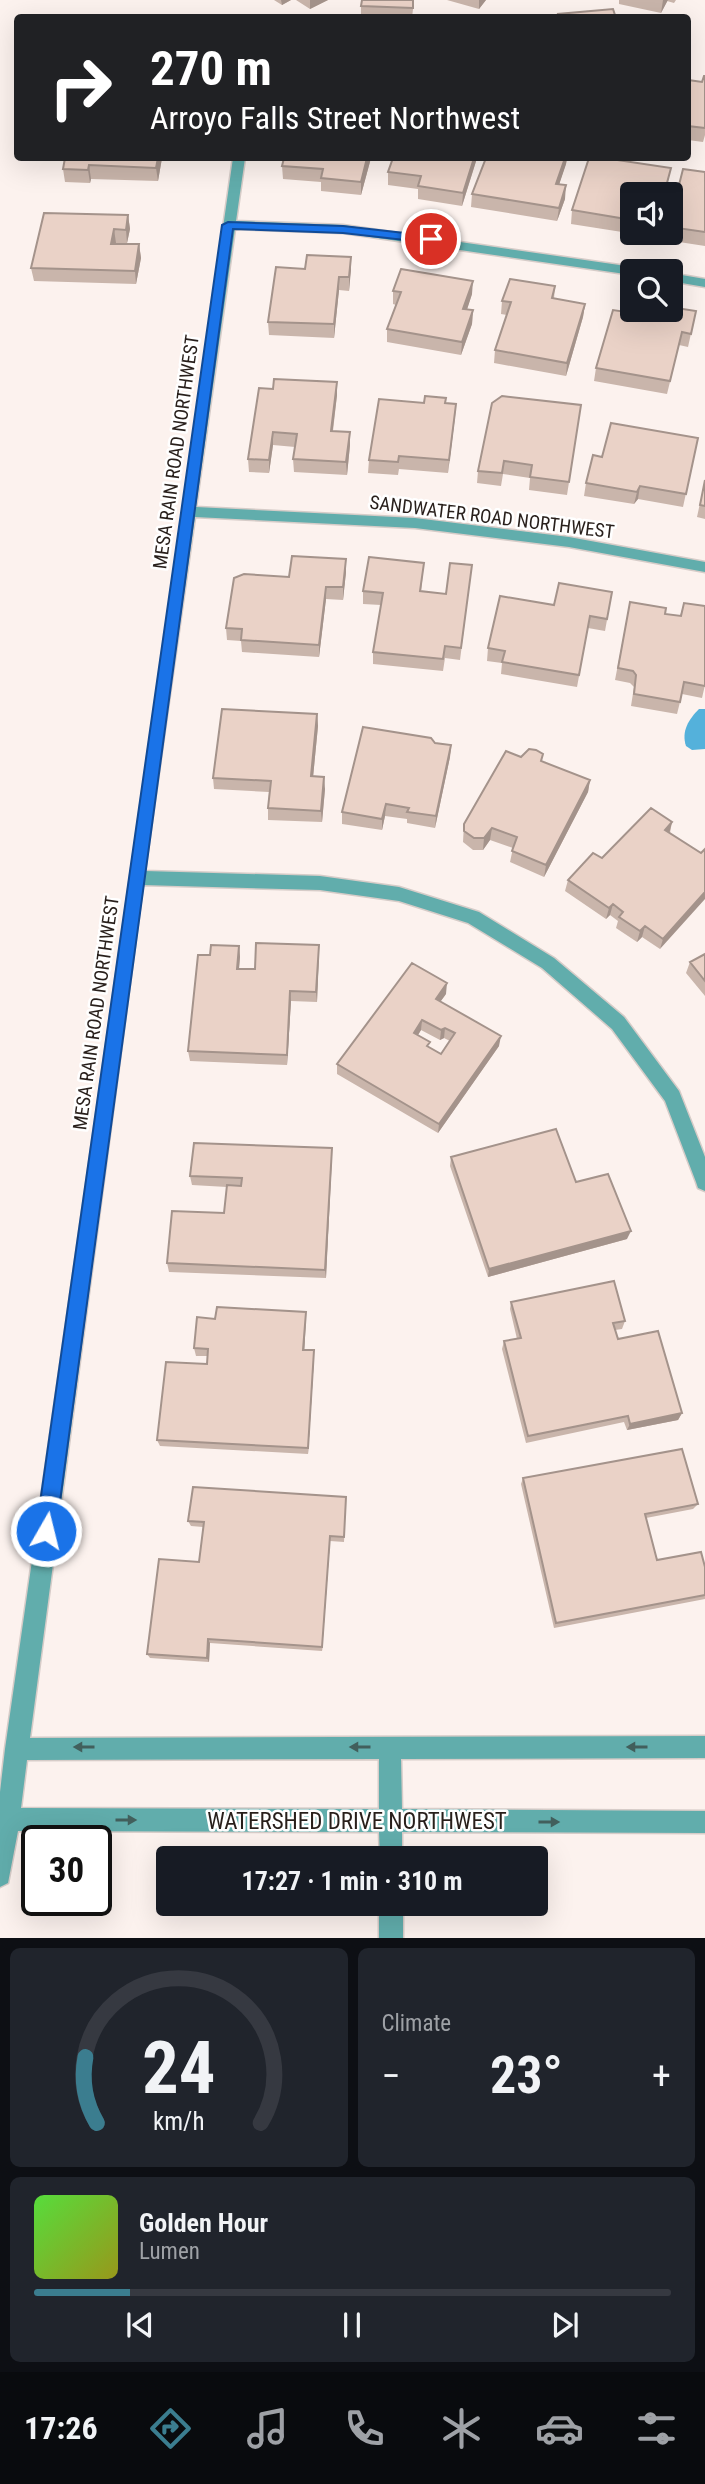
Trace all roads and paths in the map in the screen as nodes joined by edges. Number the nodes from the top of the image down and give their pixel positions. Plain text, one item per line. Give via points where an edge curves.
1 (239, 161) edge
2 (228, 225) junction
3 (620, 269) edge
4 (683, 279) edge
5 (705, 283) edge
6 (189, 512) junction
7 (705, 567) edge
8 (136, 878) junction
9 (705, 1182) edge
10 (390, 1747) junction
11 (705, 1748) edge
12 (16, 1749) junction
13 (8, 1819) junction
14 (391, 1821) junction
15 (705, 1822) edge
16 (391, 1846) edge
17 (0, 1875) edge
18 (391, 1916) edge
19 (391, 1938) edge

1 - 2 street, MESA RAIN ROAD NORTHWEST
2 - 3 street via 397,235
2 - 6 street, MESA RAIN ROAD NORTHWEST
4 - 5 street
6 - 7 street, SANDWATER ROAD NORTHWEST via 415,523 569,542
6 - 8 street, MESA RAIN ROAD NORTHWEST
8 - 9 street via 320,883 400,894 473,917 548,963 618,1023 673,1097
8 - 12 street, MESA RAIN ROAD NORTHWEST
11 -> 10 street
10 -> 12 street
10 - 14 street
12 - 13 street, MESA RAIN ROAD NORTHWEST
13 -> 14 street, WATERSHED DRIVE NORTHWEST
13 - 17 street, MESA RAIN ROAD NORTHWEST
14 -> 15 street, WATERSHED DRIVE NORTHWEST
14 - 16 street
18 - 19 street

